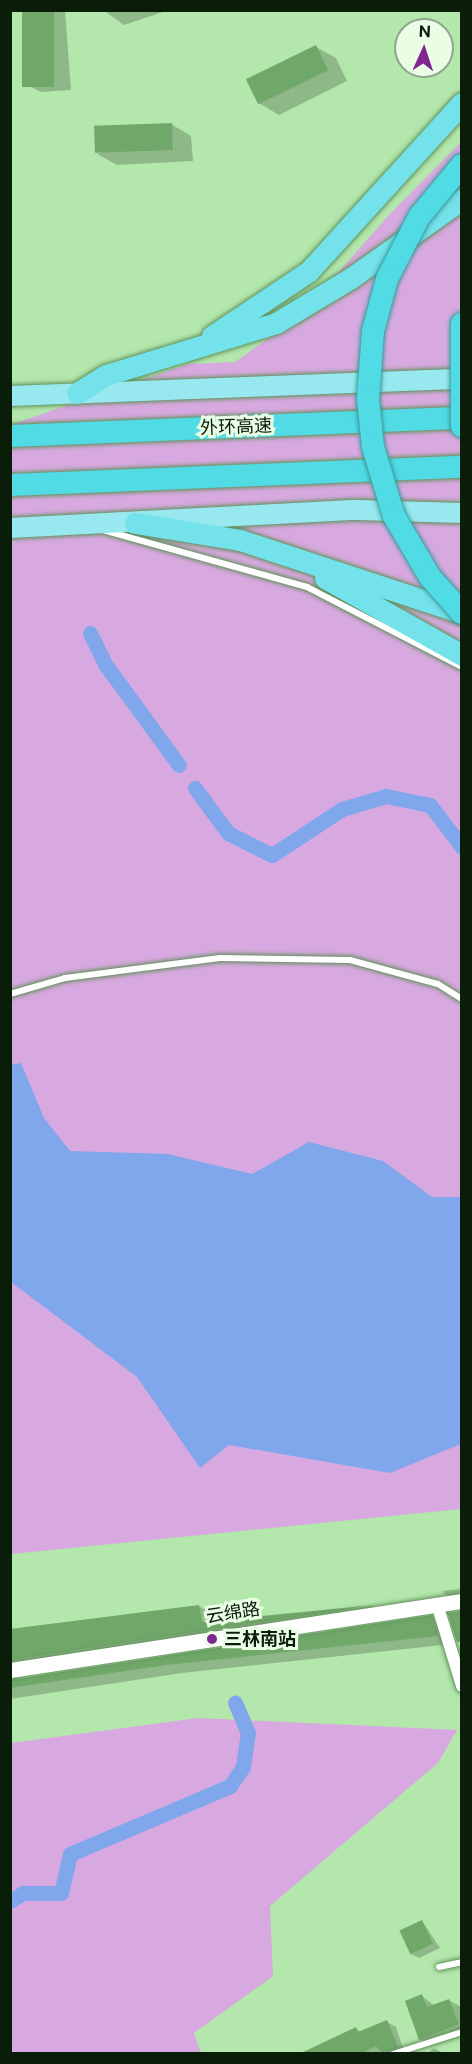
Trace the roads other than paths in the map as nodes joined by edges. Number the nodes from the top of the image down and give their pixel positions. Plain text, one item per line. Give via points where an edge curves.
1 (462, 103) edge
2 (462, 165) edge
3 (462, 199) edge
4 (462, 324) edge
5 (172, 358) junction
6 (462, 379) edge
7 (77, 393) junction
8 (10, 396) edge
9 (462, 418) edge
10 (462, 426) edge
11 (10, 436) edge
12 (462, 467) edge
13 (10, 485) edge
14 (462, 513) edge
15 (135, 523) junction
16 (86, 525) junction
17 (10, 528) edge
18 (310, 563) junction
19 (462, 613) edge
20 (462, 655) edge
21 (462, 667) edge
22 (10, 994) edge
23 (462, 999) edge
24 (462, 1601) edge
25 (437, 1604) junction
26 (10, 1670) edge
27 (462, 1686) edge
28 (462, 1962) edge
29 (439, 1967) dead end
30 (462, 2031) edge
31 (393, 2054) edge

1 - 5 highway via 309,271 274,299
2 - 19 highway, bridge via 419,217 387,279 373,331 368,388 373,447 394,516 430,577
3 - 5 highway via 290,316
4 - 10 highway, bridge
5 - 7 highway via 106,375
6 - 7 main road
7 - 8 main road
9 - 11 highway, 外环高速
12 - 13 highway
14 - 15 main road via 345,510 165,516
15 - 16 main road
15 - 18 highway via 221,536
16 - 17 main road
16 - 21 lane via 307,586
18 - 19 highway
18 - 20 highway via 326,579
22 - 23 lane via 65,978 220,958 350,960 438,984
24 - 25 street, 云绵路
25 - 26 street, 云绵路
25 - 27 street
28 - 29 lane
30 - 31 lane

